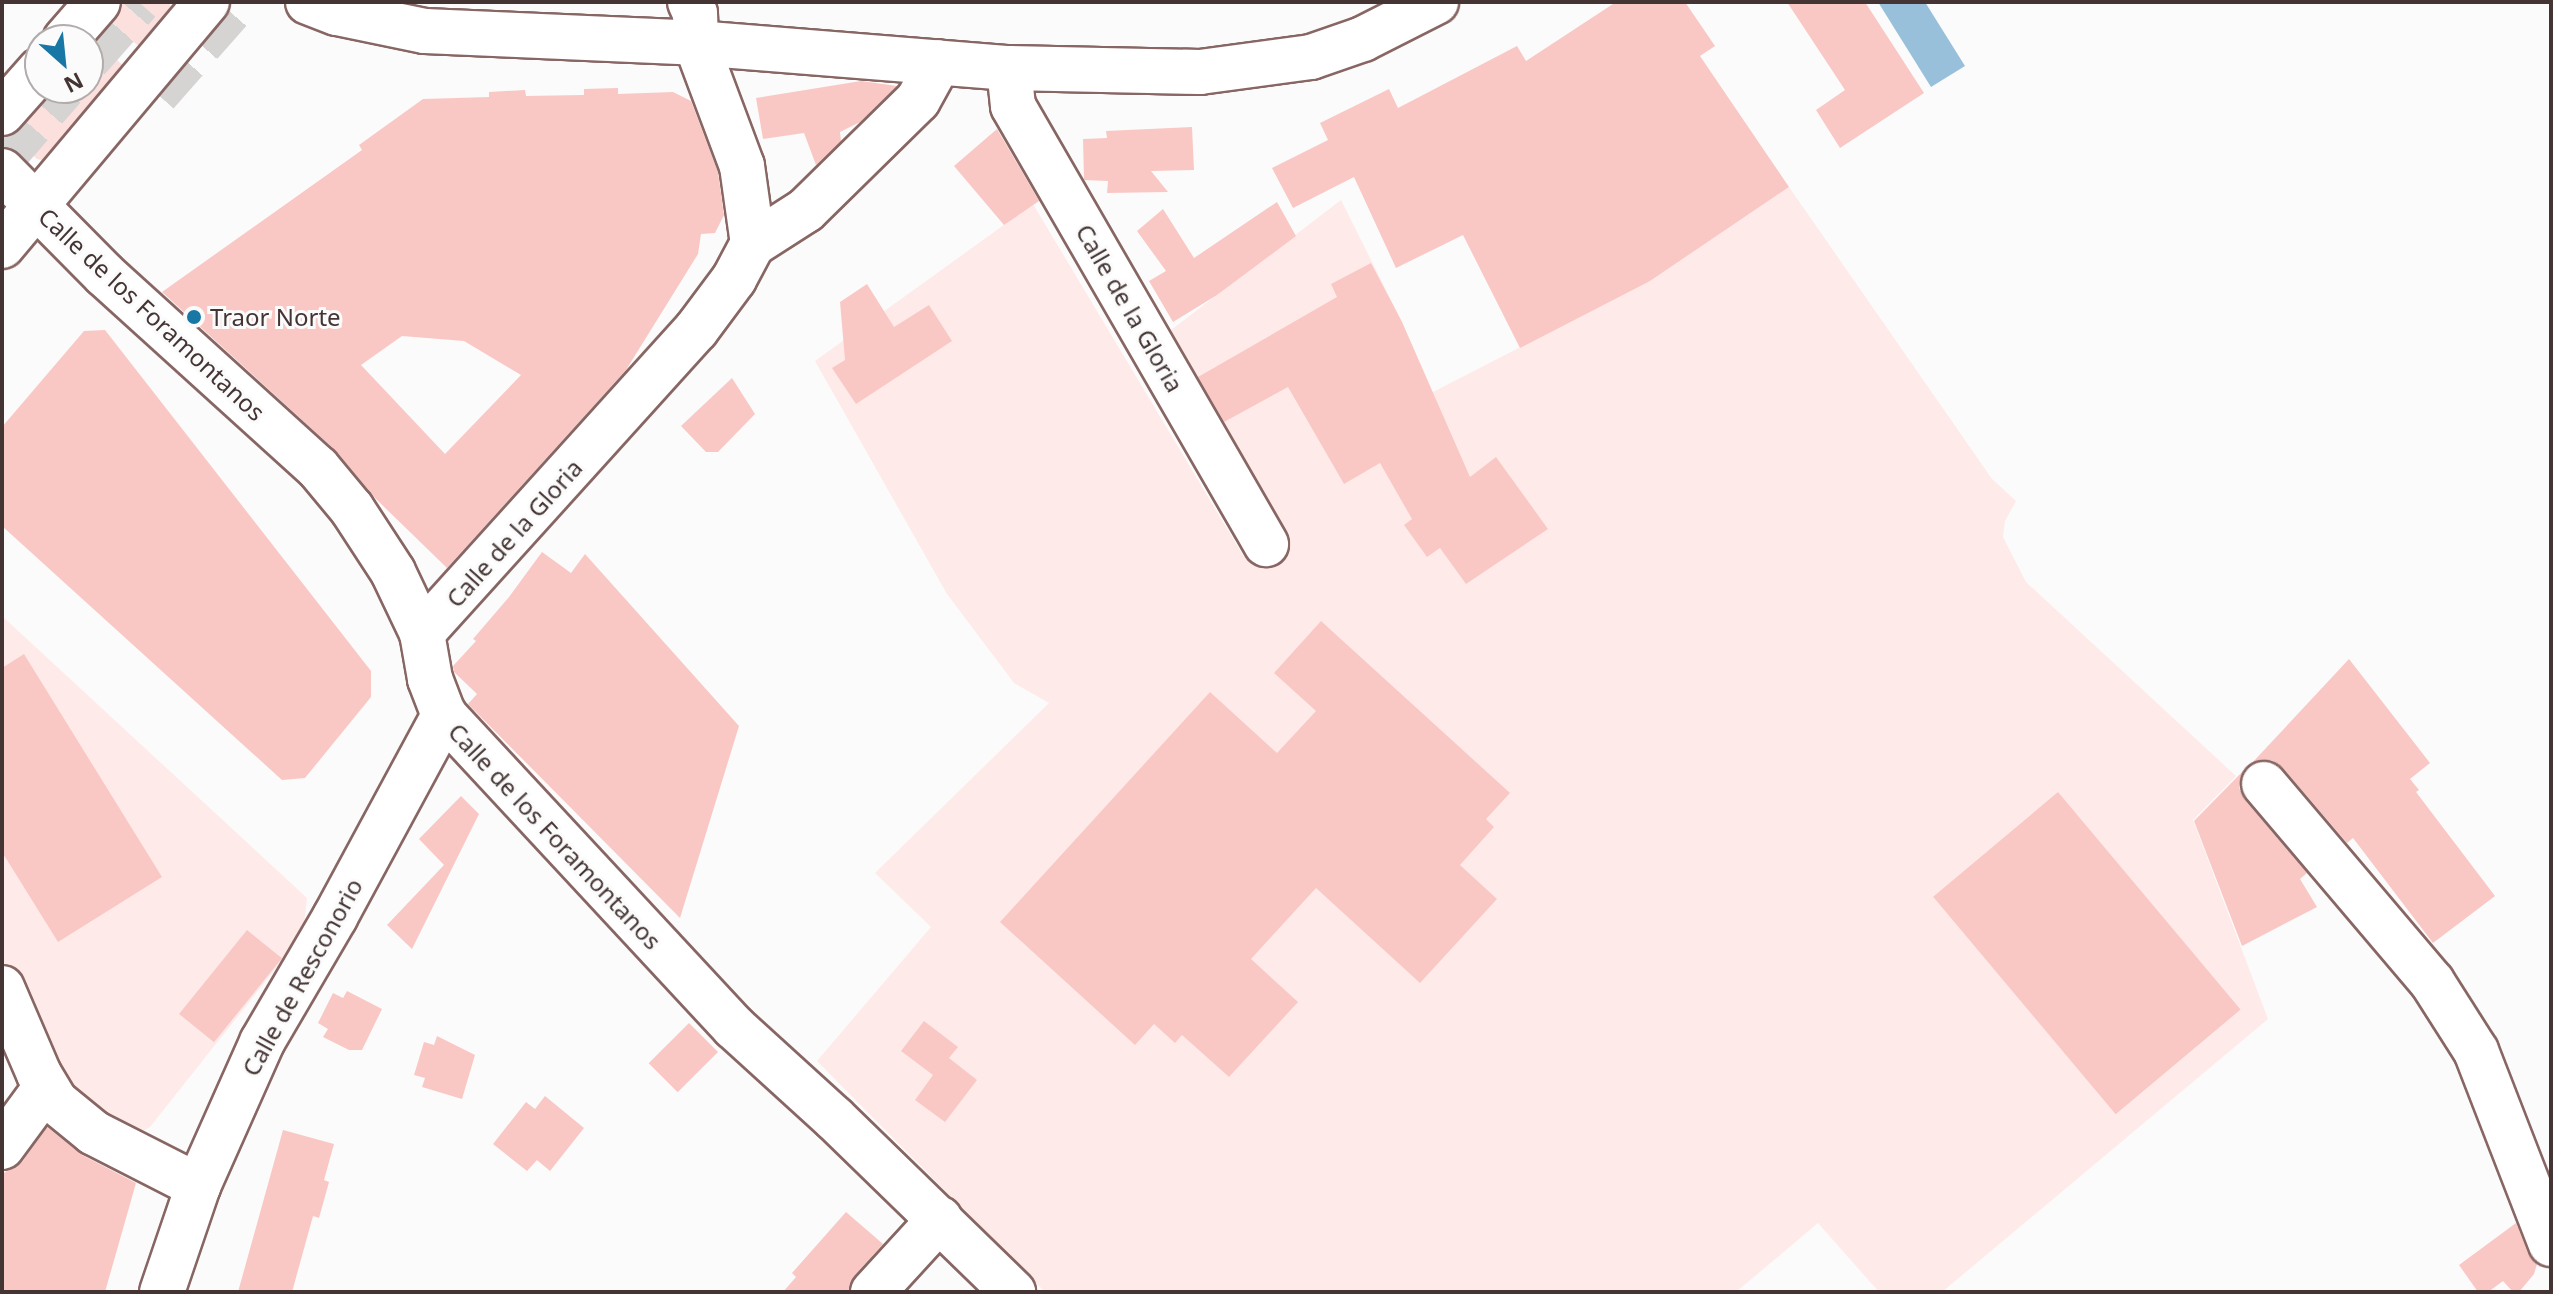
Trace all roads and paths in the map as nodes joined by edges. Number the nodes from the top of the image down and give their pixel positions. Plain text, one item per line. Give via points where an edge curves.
1 (98, 2) edge
2 (207, 2) edge
3 (308, 2) edge
4 (1436, 2) edge
5 (693, 22) edge
6 (79, 24) edge
7 (939, 62) junction
8 (1009, 68) junction
9 (24, 88) edge
10 (2, 113) edge
11 (2, 171) edge
12 (35, 205) junction
13 (753, 244) junction
14 (2, 246) edge
15 (1266, 544) dead end
16 (422, 633) junction
17 (444, 715) junction
18 (2264, 784) dead end
19 (2, 988) edge
20 (26, 1095) edge
21 (2, 1147) edge
22 (198, 1186) junction
23 (940, 1219) junction
24 (2551, 1244) edge
25 (162, 1292) edge
26 (873, 1292) edge
27 (1013, 1292) edge

1 - 6 street
2 - 12 street
3 - 5 street via 425,31
4 - 8 street via 1363,39 1311,57 1200,72
5 - 7 street
5 - 13 street via 742,166
7 - 8 street
7 - 13 street, Calle de la Gloria via 918,100 806,210
8 - 15 street, Calle de la Gloria via 1013,106
9 - 10 street
11 - 12 street, Calle de los Foramontanos
12 - 14 street
12 - 16 street, Calle de los Foramontanos via 318,468 385,560
13 - 16 street, Calle de la Gloria via 734,279 687,340
16 - 17 street, Calle de los Foramontanos via 430,679
17 - 22 street, Calle de Resconorio via 262,1042
17 - 23 street, Calle de los Foramontanos via 734,1027
18 - 24 street via 2432,982 2476,1051
19 - 20 street
20 - 21 street
20 - 22 street via 56,1102 94,1133
22 - 25 street, Calle de Resconorio
23 - 26 street
23 - 27 street, Calle de los Foramontanos

